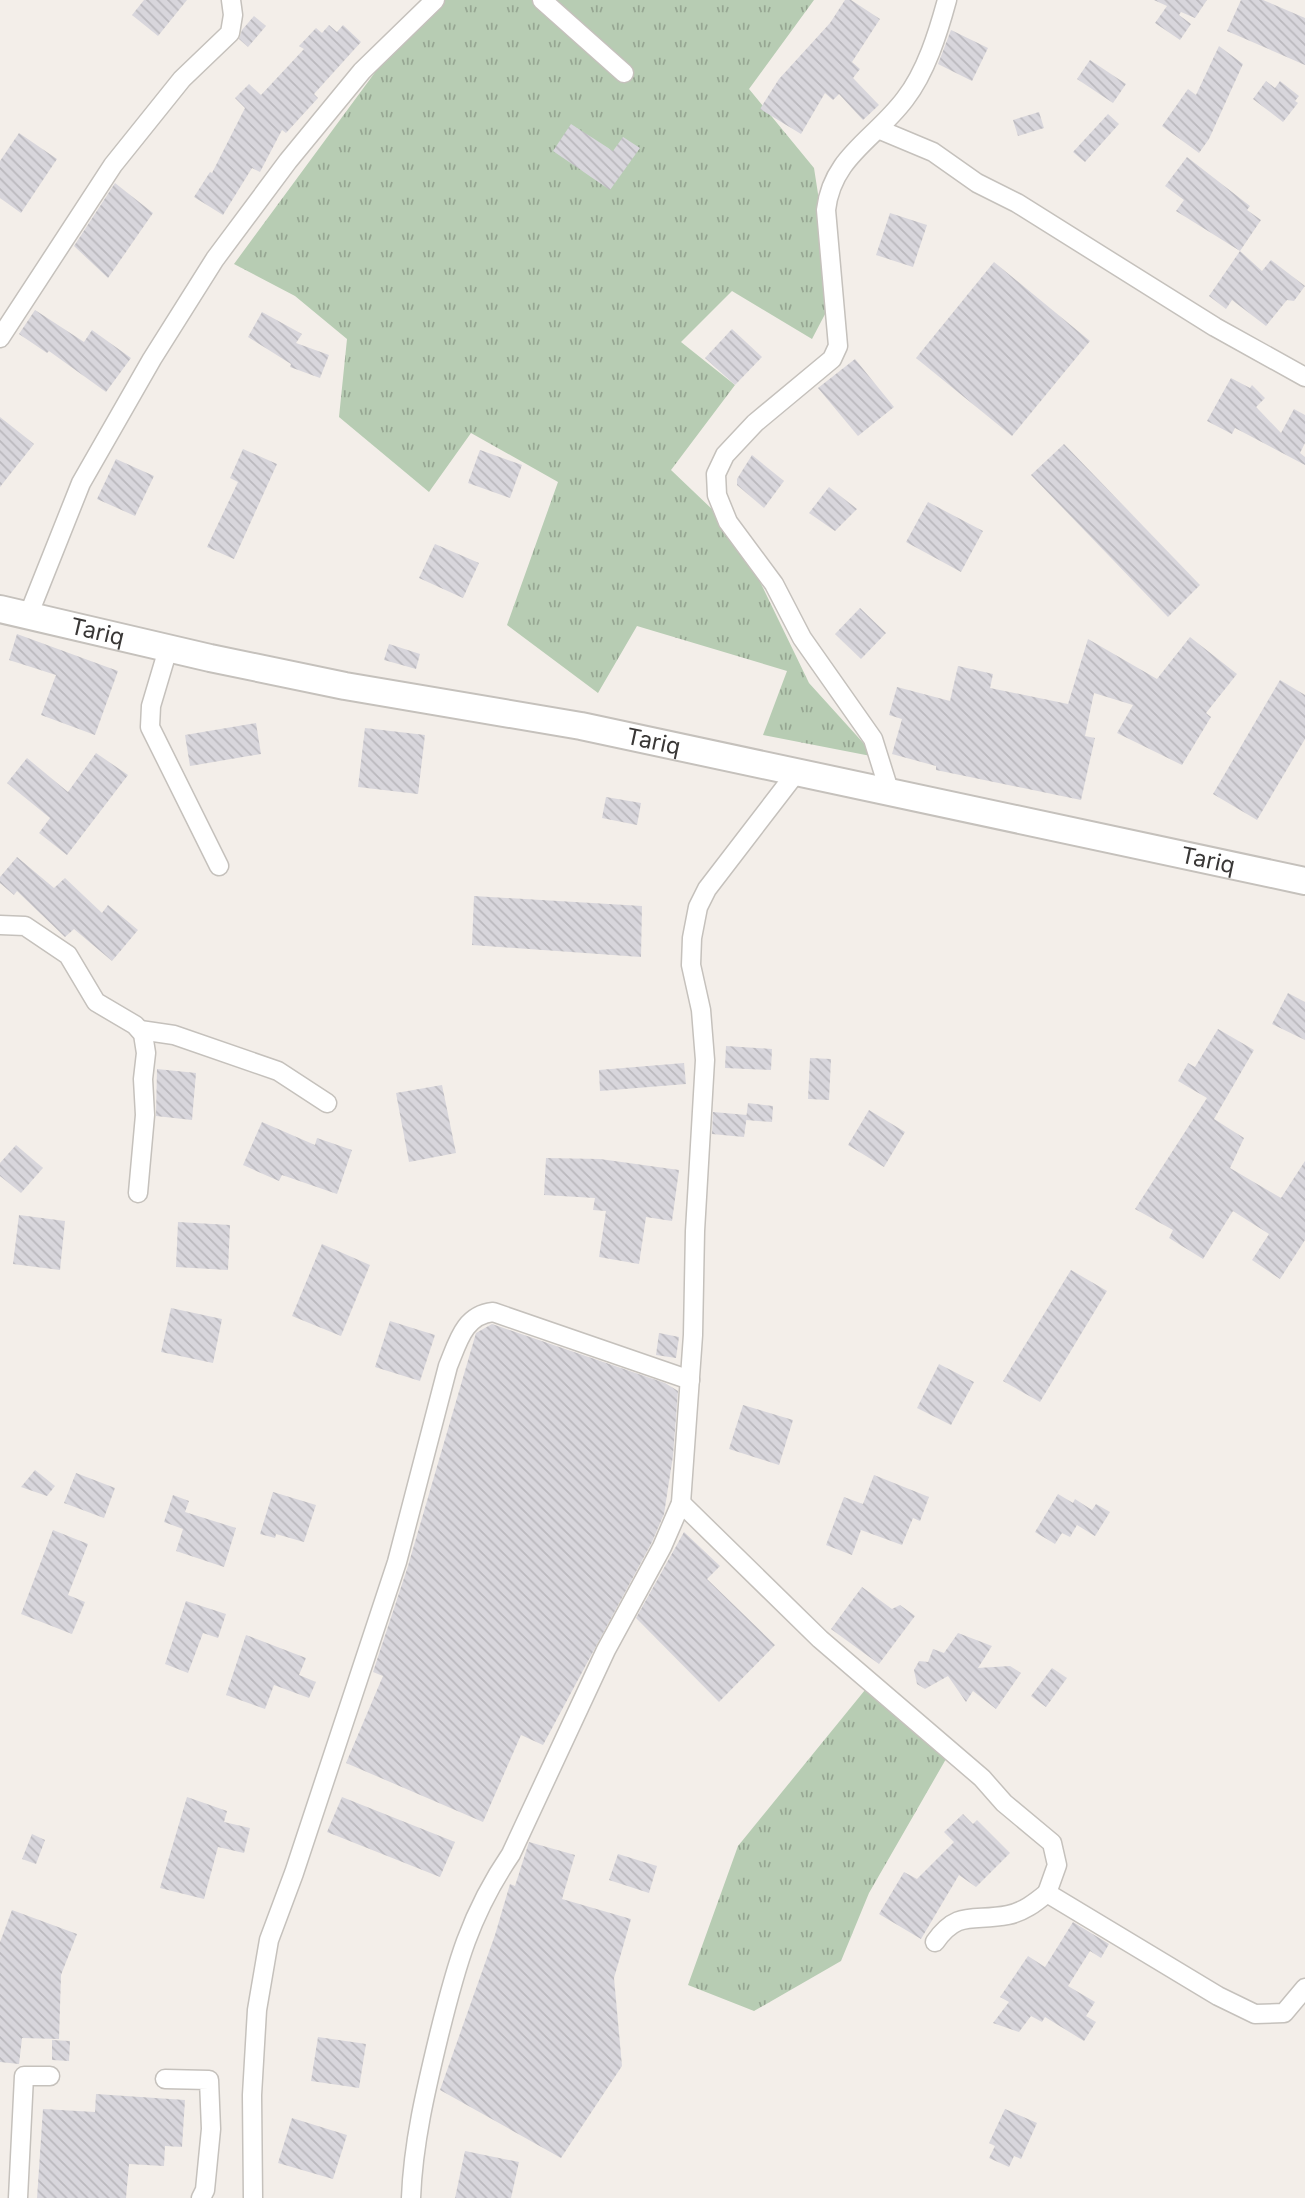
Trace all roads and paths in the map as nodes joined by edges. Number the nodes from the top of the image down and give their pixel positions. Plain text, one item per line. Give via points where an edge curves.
1 (231, 0) edge
2 (435, 0) edge
3 (542, 0) edge
4 (947, 0) edge
5 (624, 73) dead end
6 (878, 129) junction
7 (0, 338) edge
8 (1305, 377) edge
9 (0, 609) edge
10 (28, 616) junction
11 (168, 649) junction
12 (796, 773) junction
13 (888, 790) junction
14 (219, 866) dead end
15 (1305, 881) edge
16 (0, 925) edge
17 (140, 1030) junction
18 (327, 1103) dead end
19 (138, 1193) dead end
20 (690, 1380) junction
21 (681, 1503) junction
22 (1047, 1894) junction
23 (935, 1942) dead end
24 (1305, 1988) edge
25 (50, 2076) dead end
26 (164, 2079) dead end
27 (18, 2198) edge
28 (201, 2198) edge
29 (253, 2198) edge
30 (411, 2198) edge

1 - 7 street via 230,33 182,79 113,165
2 - 10 street via 362,71 215,259 81,483
3 - 5 street
4 - 6 street via 922,69 906,98
6 - 8 street via 933,152 1215,327
6 - 13 street via 841,166 828,189 838,346 832,359 755,423 725,455 716,474 717,495 728,522 774,584 802,638 873,739
9 - 10 main road, Tariq
10 - 11 main road, Tariq
11 - 12 main road, Tariq via 345,686 581,726
11 - 14 street via 151,706 150,727
12 - 13 main road, Tariq
12 - 20 street via 707,889 692,938 691,965 705,1060
13 - 15 main road, Tariq
16 - 17 street via 25,926 68,955 96,1002
17 - 18 street via 186,1039 266,1066
17 - 19 street via 146,1053
20 - 21 street
20 - 29 street via 493,1312 478,1314 458,1341 393,1576 269,1940 257,2010
21 - 22 street via 820,1639 1052,1843 1057,1865
21 - 30 street via 510,1854 465,1936 426,2086
22 - 23 street via 1012,1914 961,1918 945,1928
22 - 24 street via 1196,1985 1255,2014 1284,2013
25 - 27 street via 24,2076
26 - 28 street via 209,2080 211,2129

